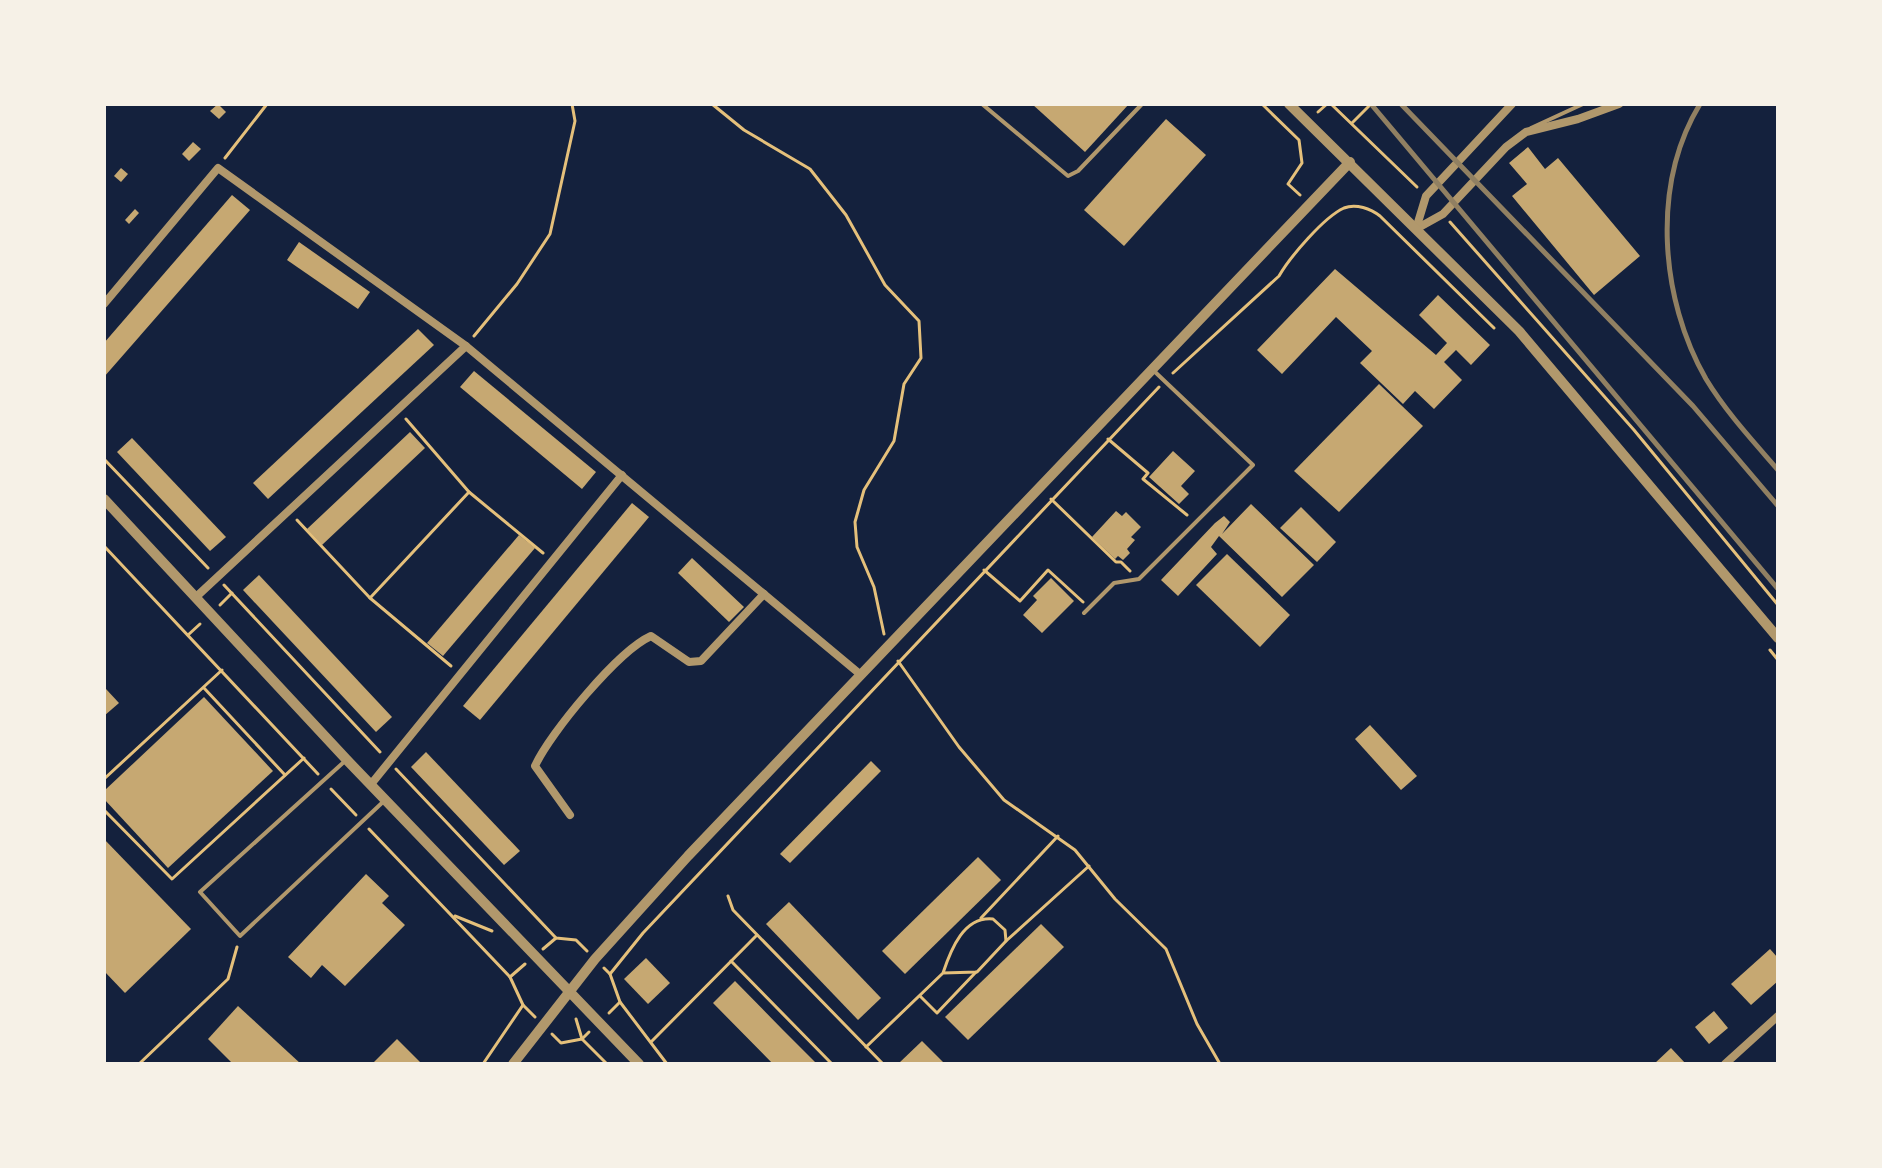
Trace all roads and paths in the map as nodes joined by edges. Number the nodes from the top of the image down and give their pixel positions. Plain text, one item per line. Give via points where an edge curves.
1 (267, 104) edge
2 (572, 104) edge
3 (712, 104) edge
4 (982, 104) edge
5 (1142, 104) edge
6 (1262, 104) edge
7 (1289, 104) edge
8 (1331, 104) edge
9 (1371, 104) edge
10 (1512, 104) edge
11 (1583, 104) edge
12 (1618, 104) edge
13 (1352, 123) junction
14 (1526, 132) junction
15 (1350, 162) junction
16 (218, 168) junction
17 (1426, 196) junction
18 (1308, 204) junction
19 (1443, 214) junction
20 (1327, 223) dead end
21 (1416, 229) junction
22 (104, 304) edge
23 (466, 346) junction
24 (1152, 370) junction
25 (397, 410) junction
26 (1108, 439) dead end
27 (622, 475) junction
28 (469, 492) junction
29 (104, 499) edge
30 (1051, 499) dead end
31 (288, 511) junction
32 (1197, 524) junction
33 (104, 546) edge
34 (552, 561) junction
35 (984, 570) dead end
36 (1139, 579) junction
37 (764, 594) junction
38 (196, 597) junction
39 (370, 598) junction
40 (1778, 605) edge
41 (1089, 608) junction
42 (1084, 613) dead end
43 (1778, 638) edge
44 (888, 647) junction
45 (222, 670) junction
46 (460, 674) junction
47 (861, 675) junction
48 (204, 688) junction
49 (304, 758) junction
50 (346, 759) junction
51 (285, 775) junction
52 (104, 779) edge
53 (323, 781) junction
54 (372, 783) junction
55 (387, 799) junction
56 (104, 810) edge
57 (570, 815) dead end
58 (362, 821) junction
59 (1058, 836) junction
60 (1090, 866) junction
61 (728, 896) dead end
62 (451, 915) junction
63 (981, 918) junction
64 (515, 935) junction
65 (757, 935) junction
66 (240, 936) junction
67 (1006, 941) junction
68 (731, 961) junction
69 (977, 972) junction
70 (943, 973) junction
71 (569, 991) junction
72 (920, 996) junction
73 (523, 1005) junction
74 (1778, 1016) edge
75 (542, 1024) junction
76 (651, 1042) dead end
77 (866, 1047) junction
78 (139, 1064) edge
79 (483, 1064) edge
80 (513, 1064) edge
81 (607, 1064) edge
82 (639, 1064) edge
83 (832, 1064) edge
84 (883, 1064) edge
85 (1220, 1064) edge
86 (1725, 1064) edge

1 - 16 path
2 - 23 path via 575,121 550,234
3 - 44 path via 810,169 846,215 885,285 919,321 921,358 904,384 894,441 864,490 855,522 857,547 874,587
4 - 5 lane via 1068,176
6 - 18 path via 1299,140 1302,163 1288,184
7 - 15 street
8 - 13 path
9 - 13 path
10 - 17 street
11 - 14 lane
12 - 14 street
13 - 17 path
14 - 19 street
15 - 18 street
15 - 21 street
16 - 22 street
16 - 23 street
17 - 21 street
18 - 20 path
18 - 24 street
19 - 21 street
19 - 40 path via 1634,430
21 - 43 street via 1519,331
23 - 25 street
23 - 27 street
24 - 32 lane via 1253,465
24 - 44 street
25 - 28 path
25 - 31 street
26 - 32 path via 1148,473 1143,479
27 - 34 street
27 - 37 street
28 - 34 path
28 - 39 path
29 - 38 street
30 - 36 path
31 - 38 street
31 - 39 path
32 - 36 lane
33 - 45 path
34 - 46 street
35 - 41 path via 1020,601 1048,570
36 - 41 lane via 1114,583
37 - 47 street
37 - 57 street via 701,661 689,662 651,636 632,644 542,750 535,766
38 - 50 street
39 - 46 path
41 - 42 lane
44 - 47 street
44 - 59 path via 936,717 1004,800
45 - 48 path
45 - 49 path
46 - 54 street
47 - 71 street via 657,889
48 - 51 path
48 - 52 path
49 - 51 path
49 - 53 path
50 - 53 lane
50 - 54 street
51 - 56 path via 172,879
53 - 58 path
53 - 66 lane via 200,892
54 - 55 street
55 - 58 lane
55 - 64 street
58 - 62 path
58 - 66 lane
59 - 60 path
59 - 63 path
60 - 67 path
60 - 85 path via 1166,949
61 - 65 path via 733,910
62 - 64 path
62 - 73 path via 510,977
63 - 67 path via 993,919 1005,930
63 - 70 path via 951,950
64 - 71 street
65 - 68 path
65 - 77 path
66 - 78 path via 228,979
67 - 69 path
68 - 76 path
68 - 83 path
69 - 70 path
69 - 72 path via 937,1013
70 - 72 path
71 - 75 street
71 - 82 street
72 - 77 path
73 - 75 path
73 - 79 path
74 - 86 street
75 - 80 street
75 - 81 path via 561,1043 582,1039
77 - 84 path

